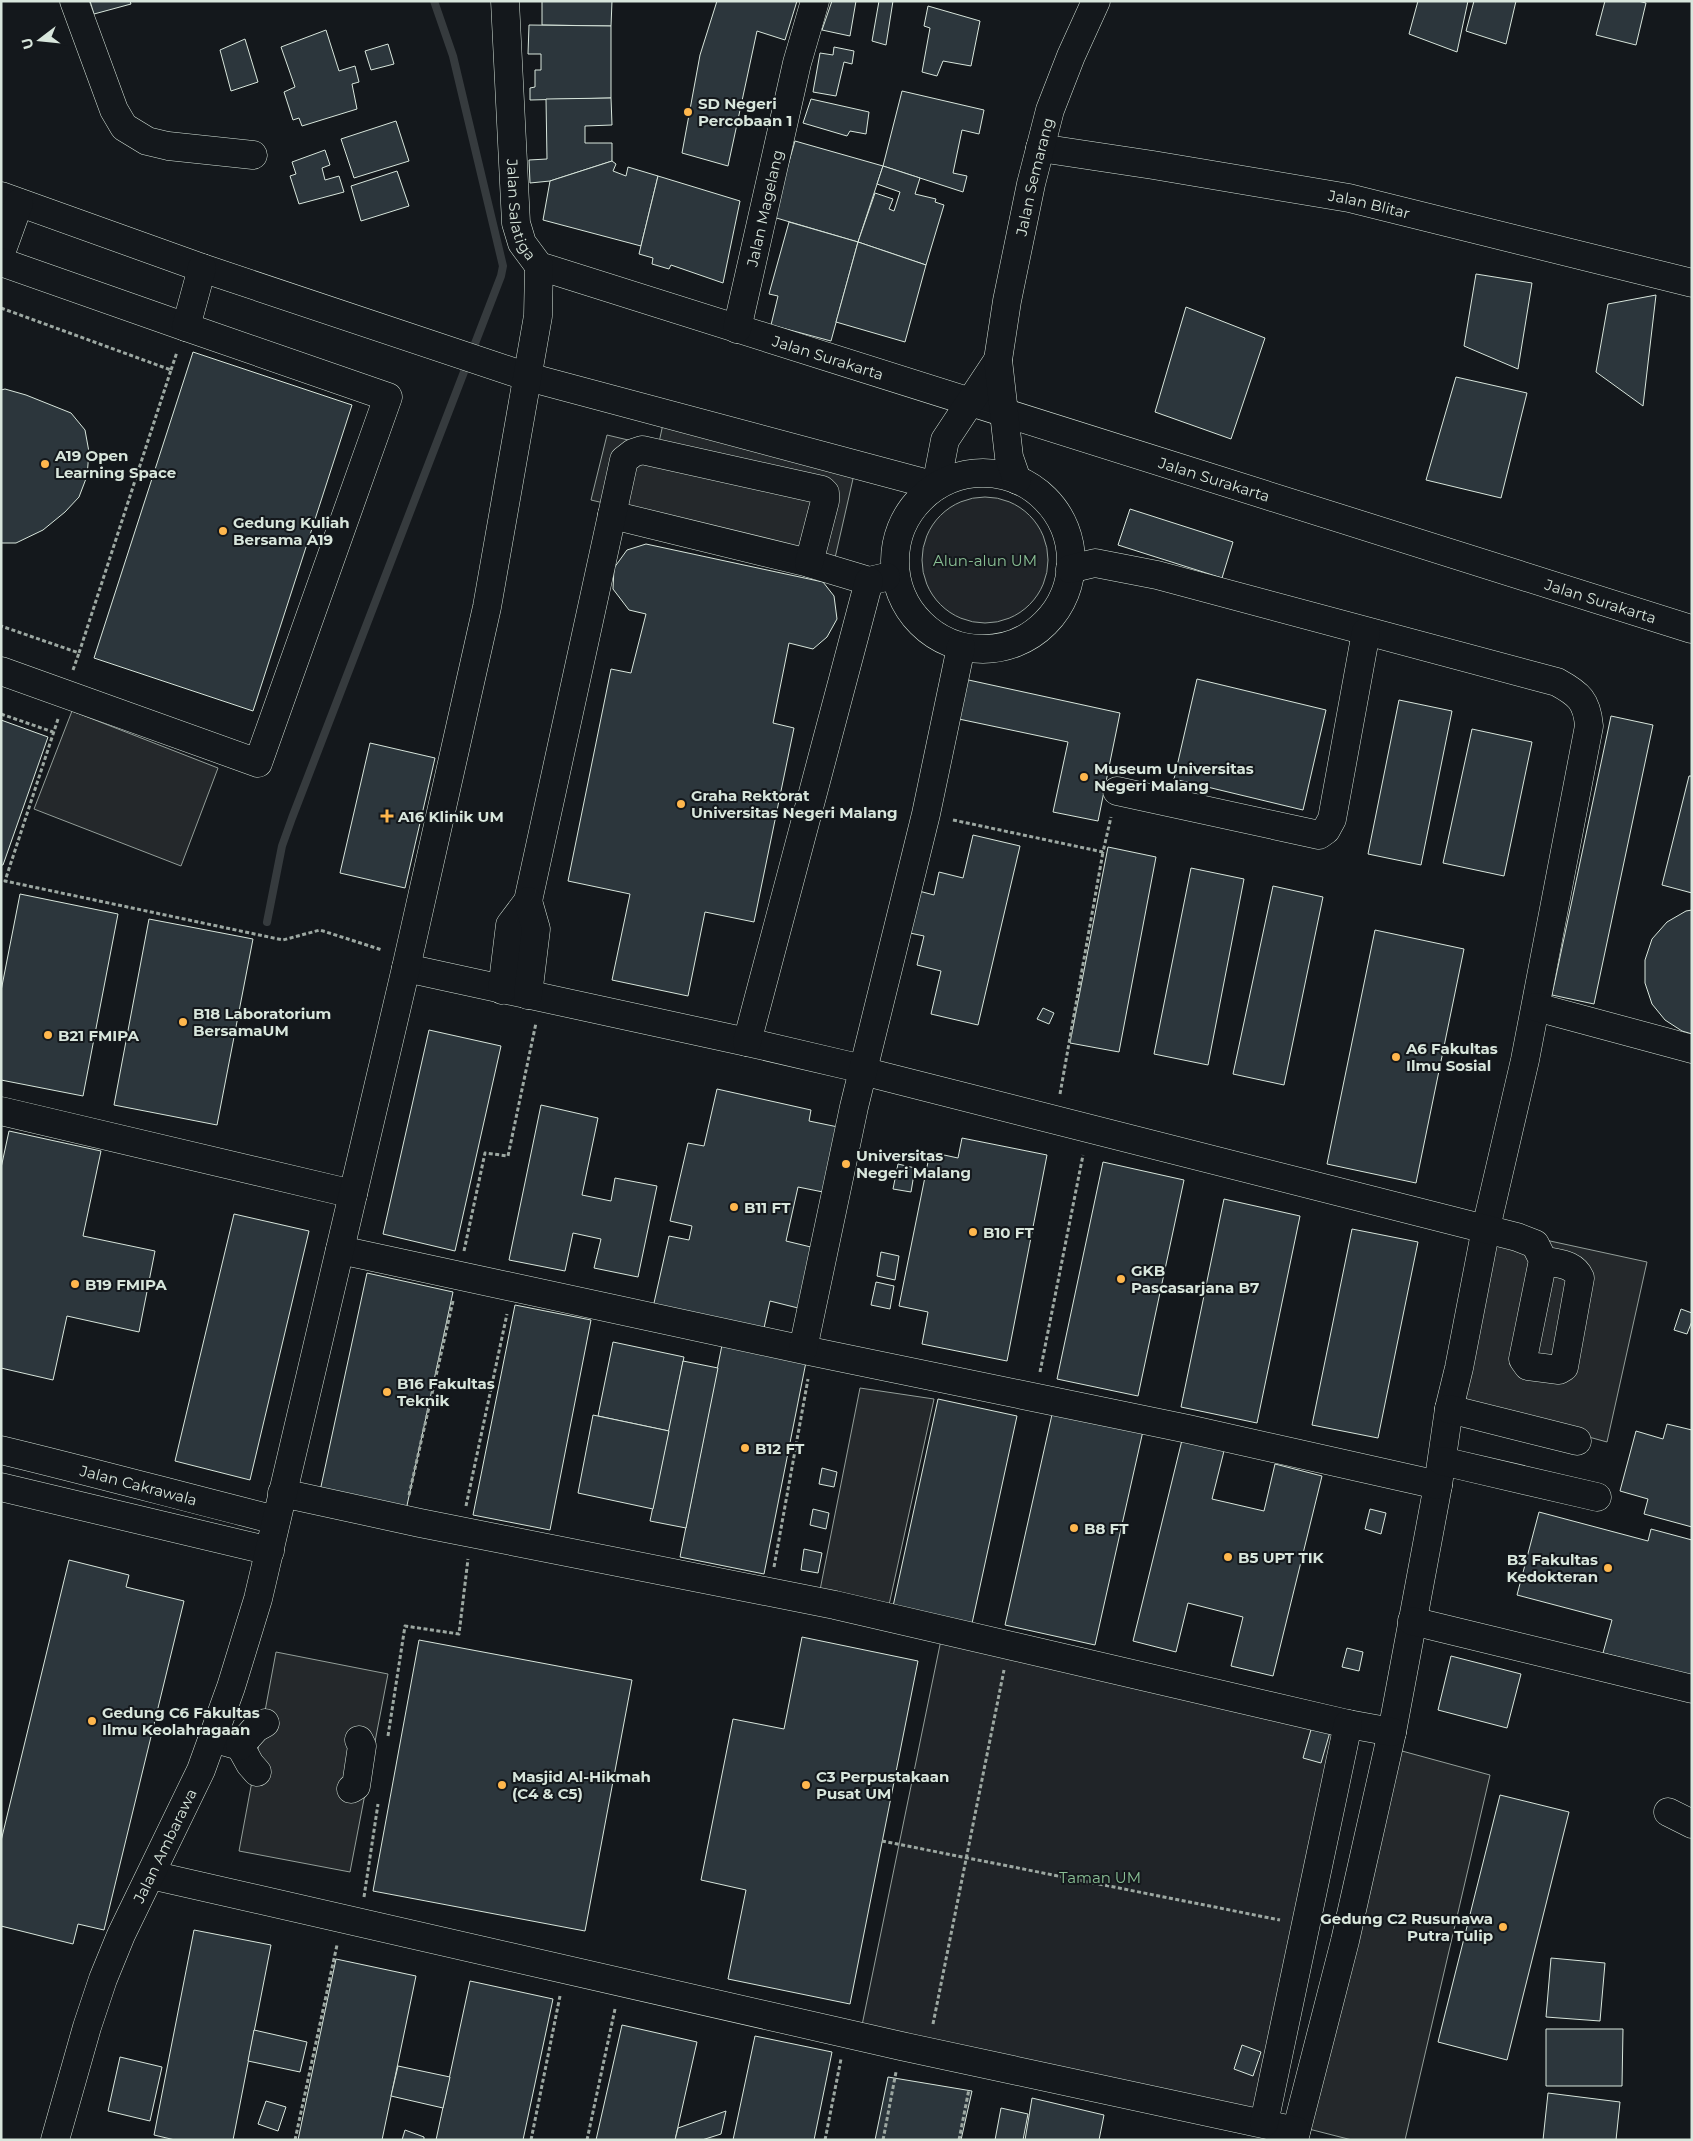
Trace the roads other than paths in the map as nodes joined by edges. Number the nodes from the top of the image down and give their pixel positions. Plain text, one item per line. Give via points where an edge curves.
1 (74, 1) edge
2 (505, 1) edge
3 (815, 1) edge
4 (1096, 1) edge
5 (1040, 148) junction
6 (253, 155) dead end
7 (10, 199) edge
8 (1, 253) edge
9 (1, 262) edge
10 (539, 266) junction
11 (202, 268) junction
12 (1692, 283) edge
13 (186, 328) junction
14 (737, 329) junction
15 (998, 360) junction
16 (528, 378) junction
17 (970, 401) junction
18 (1006, 412) junction
19 (1017, 480) junction
20 (936, 486) junction
21 (612, 515) junction
22 (809, 564) junction
23 (1070, 569) junction
24 (895, 574) junction
25 (868, 581) junction
26 (1691, 629) edge
27 (1366, 632) junction
28 (961, 647) junction
29 (1, 671) edge
30 (1117, 791) road end
31 (408, 963) junction
32 (524, 994) junction
33 (1536, 1007) junction
34 (747, 1042) junction
35 (1692, 1049) edge
36 (863, 1069) junction
37 (1, 1111) edge
38 (353, 1194) junction
39 (1486, 1228) junction
40 (340, 1250) junction
41 (1543, 1260) dead end
42 (808, 1350) junction
43 (1449, 1409) junction
44 (1577, 1441) dead end
45 (1, 1450) edge
46 (95, 1472) junction
47 (1440, 1473) junction
48 (1, 1487) edge
49 (282, 1493) junction
50 (1597, 1497) dead end
51 (91, 1507) junction
52 (276, 1520) junction
53 (270, 1551) junction
54 (1412, 1621) junction
55 (1692, 1689) edge
56 (265, 1723) dead end
57 (1348, 1724) junction
58 (1392, 1732) junction
59 (212, 1738) junction
60 (359, 1740) dead end
61 (240, 1746) junction
62 (257, 1772) dead end
63 (351, 1789) dead end
64 (151, 1875) junction
65 (1264, 2123) junction
66 (1295, 2135) edge
67 (63, 2138) edge

1 - 6 street via 114,110 124,127 147,142
2 - 10 street, Jalan Salatiga via 516,223 522,243
3 - 14 street, Jalan Magelang via 797,63
4 - 5 street, Jalan Semarang via 1054,101
5 - 12 street, Jalan Blitar via 1357,200
5 - 15 street, Jalan Semarang via 1018,242
7 - 8 street
7 - 11 street
9 - 13 street
10 - 14 street, Jalan Salatiga
10 - 16 street, Jalan Ambarawa via 538,316
11 - 13 street
11 - 16 street
13 - 29 street via 388,398 258,763
14 - 17 street, Jalan Surakarta
15 - 17 street, Jalan Semarang
15 - 18 street, Jalan Semarang
16 - 20 street
16 - 31 street, Jalan Ambarawa via 491,588
17 - 18 street, Jalan Surakarta
17 - 20 street, Jalan Semarang via 945,440
18 - 19 street, Jalan Semarang via 1009,457
18 - 26 street, Jalan Surakarta
19 - 20 street via 1001,474 968,474
19 - 23 street via 1036,491 1064,526 1070,547
20 - 24 street via 907,515 897,540
21 - 22 street
21 - 22 street via 624,460 642,450 818,488 825,493 825,502
21 - 32 street via 528,901 536,929
22 - 25 street
23 - 27 street via 1095,562 1157,575
23 - 28 street via 1067,588 1059,606 1034,634 999,649
24 - 25 street
24 - 28 street via 907,607 917,620 944,642
25 - 34 street
27 - 30 street via 1332,819 1326,830 1319,834
27 - 33 street via 1557,682 1573,690 1588,713 1589,726
28 - 36 street via 926,814
31 - 32 street
31 - 38 street, Jalan Ambarawa
32 - 34 street
33 - 35 street
33 - 39 street
34 - 36 street
36 - 39 street
36 - 42 street
37 - 38 street
38 - 40 street, Jalan Ambarawa
39 - 41 street via 1535,1244
39 - 43 street
40 - 42 street
40 - 49 street, Jalan Ambarawa
42 - 47 street via 1035,1398
43 - 44 street
43 - 47 street
45 - 46 street, Jalan Cakrawala
46 - 51 street
46 - 52 street, Jalan Cakrawala via 138,1486
47 - 50 street
47 - 54 street
48 - 51 street
49 - 52 street, Jalan Ambarawa
49 - 57 street via 769,1592
51 - 53 street
52 - 53 street, Jalan Ambarawa
53 - 59 street, Jalan Ambarawa via 246,1642
54 - 55 street
54 - 58 street
56 - 61 street
57 - 58 street
57 - 65 street
58 - 66 street via 1345,1941
59 - 61 street
59 - 64 street, Jalan Ambarawa via 201,1770
60 - 63 street via 362,1746 356,1786
61 - 62 street
64 - 65 street via 901,2046
64 - 67 street, Jalan Ambarawa via 103,1979 87,2027
65 - 66 street

